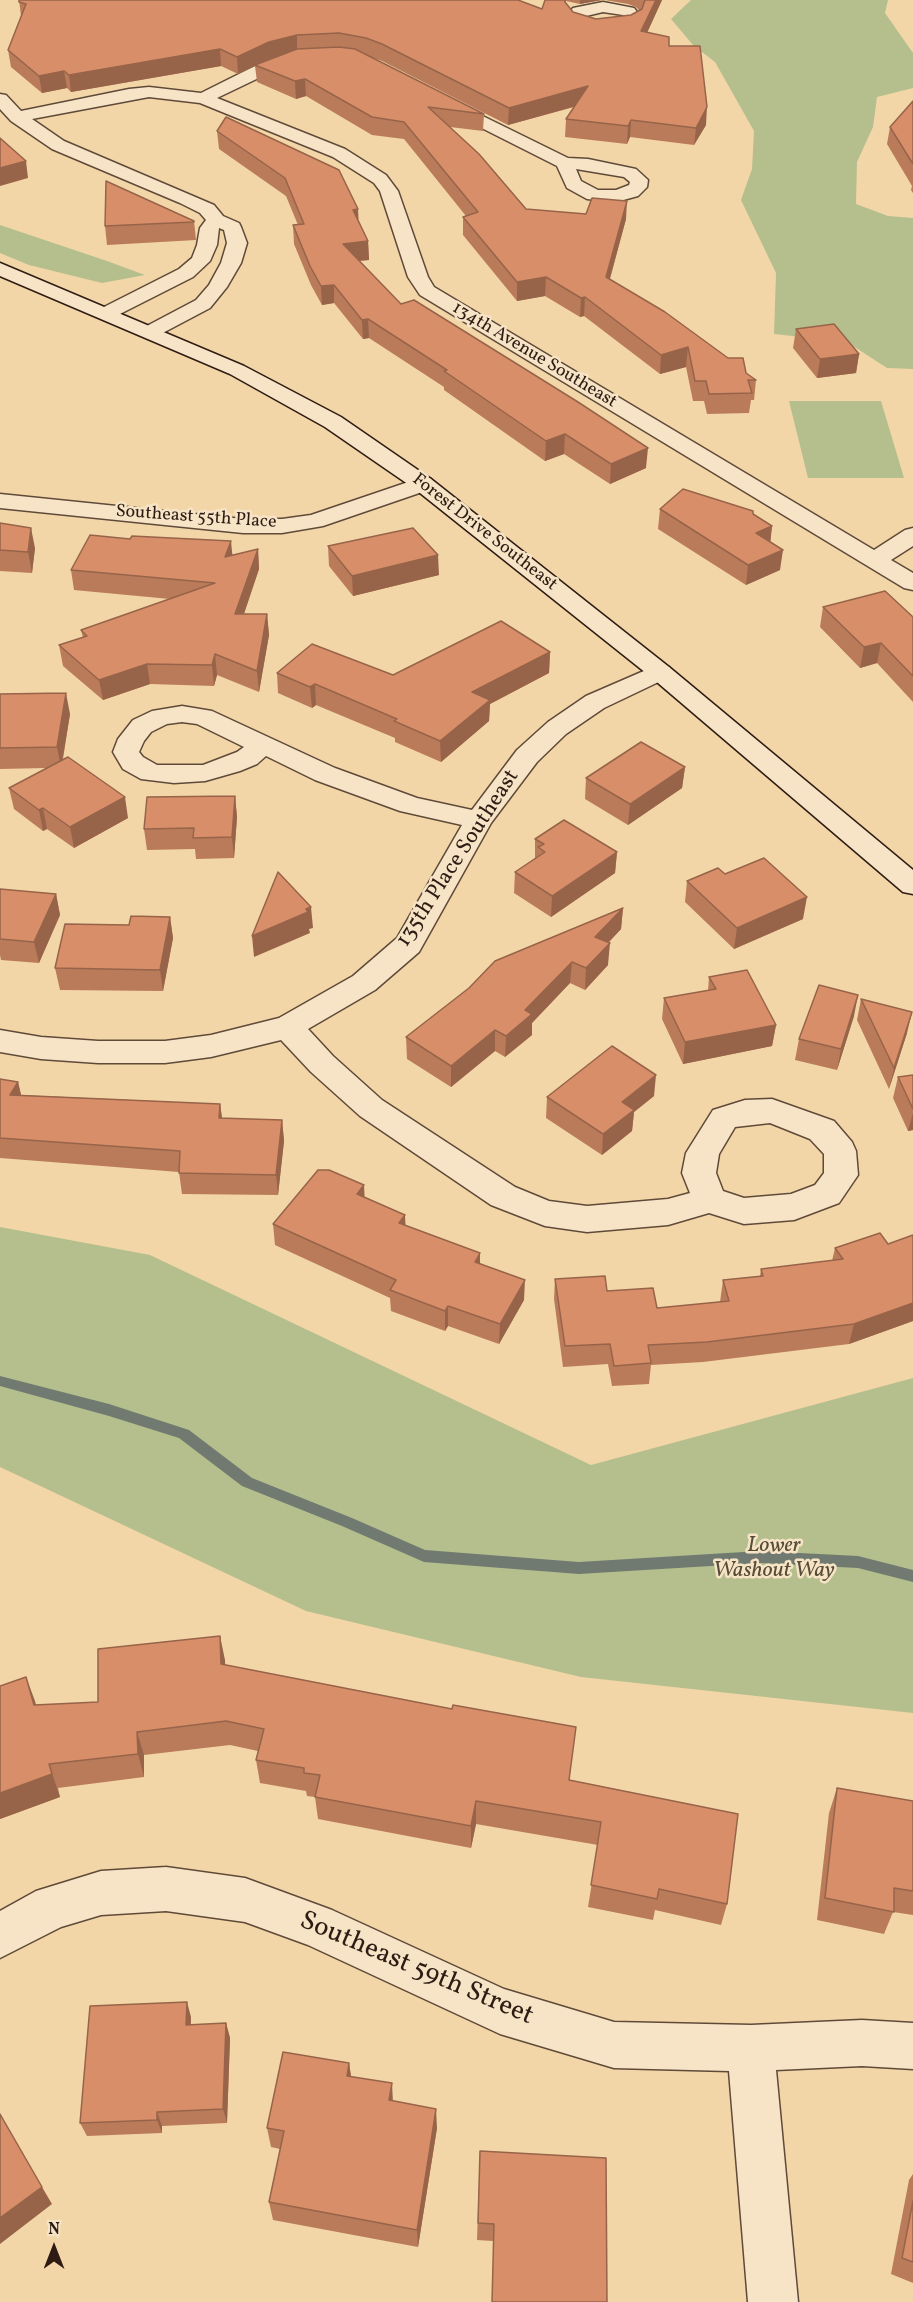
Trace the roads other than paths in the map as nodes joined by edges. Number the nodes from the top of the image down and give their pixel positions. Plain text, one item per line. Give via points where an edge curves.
1 (318, 57) edge
2 (424, 92) edge
3 (203, 98) junction
4 (0, 99) edge
5 (17, 117) junction
6 (565, 163) dead end
7 (216, 220) junction
8 (0, 269) edge
9 (106, 313) junction
10 (150, 332) junction
11 (423, 484) junction
12 (0, 501) edge
13 (913, 535) edge
14 (875, 560) junction
15 (913, 583) edge
16 (660, 672) junction
17 (262, 745) dead end
18 (479, 820) junction
19 (913, 885) edge
20 (288, 1027) junction
21 (0, 1041) edge
22 (709, 1200) dead end
23 (0, 1936) edge
24 (913, 2046) edge
25 (752, 2048) junction
26 (773, 2302) edge

1 - 3 street via 269,67
2 - 6 street
3 - 5 street, 134th Avenue Southeast via 149,92 129,94
3 - 14 street, 134th Avenue Southeast via 364,166 389,191 418,277 427,291
4 - 5 street
5 - 7 street via 58,145 187,199 207,209
7 - 9 street via 209,228 200,261 186,273
7 - 10 street via 232,227 237,243 227,271 203,304
8 - 9 street, Forest Drive Southeast
9 - 10 street, Forest Drive Southeast
10 - 11 street, Forest Drive Southeast via 237,370 333,422
11 - 12 street, Southeast 55th Place via 315,520 282,526 243,526
11 - 16 street, Forest Drive Southeast
13 - 14 street
14 - 15 street, 134th Avenue Southeast
16 - 18 street, 135th Place Southeast via 595,702 557,728 526,756
16 - 19 street, Forest Drive Southeast
17 - 18 street via 410,805
18 - 20 street, 135th Place Southeast via 408,945 364,983
20 - 21 street, 135th Place Southeast via 211,1046 165,1052 98,1052
20 - 22 street via 322,1065 371,1108 503,1196 545,1214 587,1219 630,1217 668,1212
23 - 25 street, Southeast 59th Street via 52,1907 101,1893 166,1889 245,1900 316,1926 500,2011 614,2045
24 - 25 street, Southeast 59th Street via 862,2043
25 - 26 street

